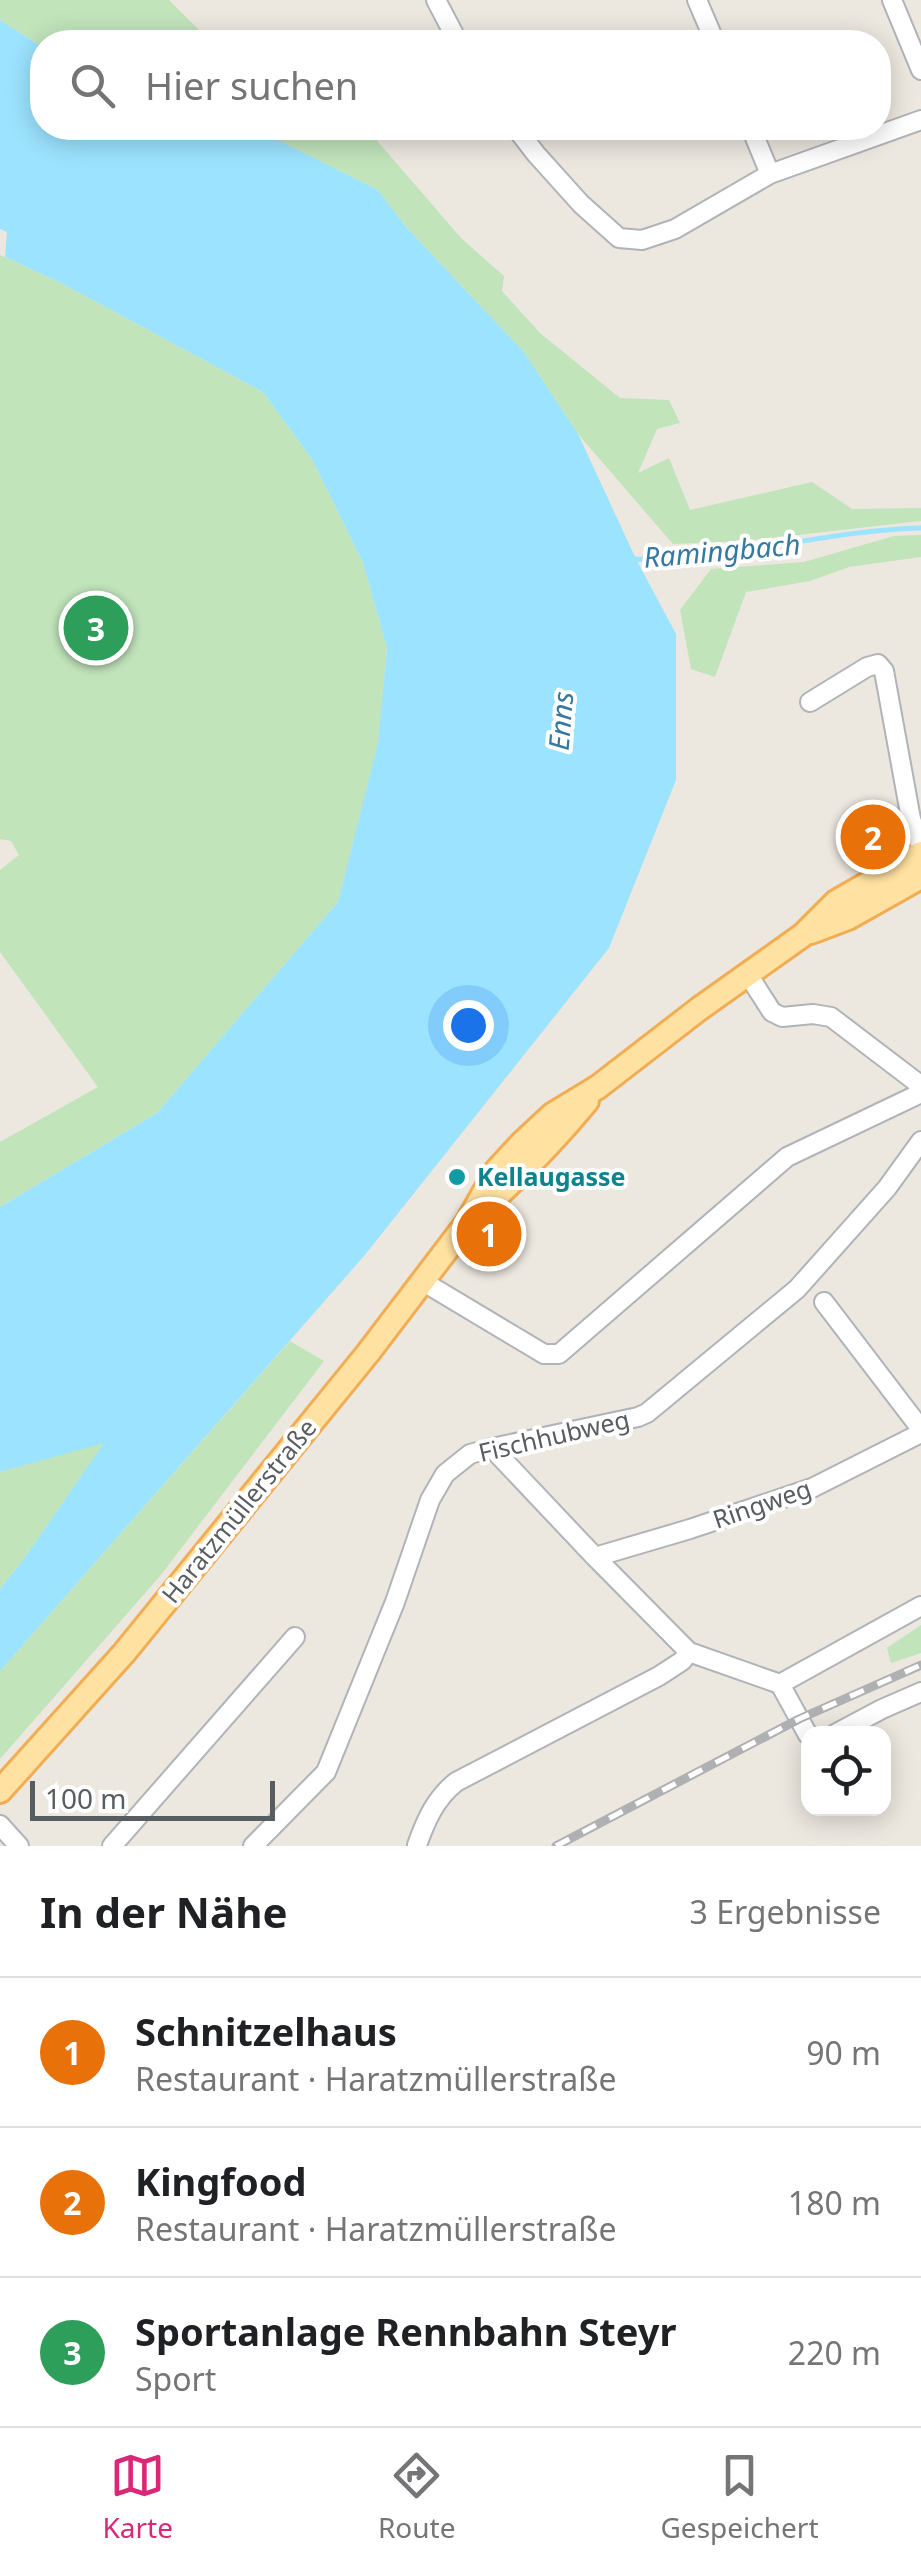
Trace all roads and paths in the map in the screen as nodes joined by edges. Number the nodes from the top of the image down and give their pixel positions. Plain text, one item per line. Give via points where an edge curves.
1 (436, 0) edge
2 (698, 0) edge
3 (892, 0) edge
4 (452, 30) edge
5 (710, 30) edge
6 (921, 70) edge
7 (921, 120) edge
8 (891, 131) edge
9 (525, 140) edge
10 (756, 140) edge
11 (865, 140) edge
12 (770, 174) junction
13 (810, 702) dead end
14 (921, 850) edge
15 (921, 877) edge
16 (803, 935) junction
17 (747, 974) junction
18 (921, 1091) edge
19 (921, 1141) edge
20 (422, 1281) junction
21 (824, 1302) dead end
22 (921, 1431) edge
23 (492, 1448) junction
24 (595, 1557) junction
25 (921, 1606) edge
26 (296, 1637) dead end
27 (689, 1652) junction
28 (780, 1684) junction
29 (921, 1692) edge
30 (803, 1726) edge
31 (851, 1726) edge
32 (0, 1791) edge
33 (0, 1824) edge
34 (417, 1845) edge
35 (18, 1846) edge
36 (112, 1846) edge
37 (252, 1846) edge

1 - 4 street
2 - 5 street
3 - 6 street
7 - 8 street
9 - 12 street via 619,238 642,240 675,229
10 - 12 street
11 - 12 street
13 - 14 street, Haratzmüllerstraße via 868,667 878,664 884,672
14 - 16 main road, Haratzmüllerstraße via 836,902
15 - 16 main road, Haratzmüllerstraße
16 - 17 main road, Haratzmüllerstraße
17 - 18 street via 772,1012 831,1017
17 - 20 main road, Haratzmüllerstraße via 522,1143
18 - 20 street via 787,1158 558,1354 544,1354
19 - 23 street, Fischhubweg via 796,1289 647,1412
20 - 32 main road, Haratzmüllerstraße via 124,1653
21 - 22 street
22 - 24 street, Ringweg via 812,1488
23 - 24 street
23 - 37 street, Fischhubweg via 470,1454 445,1474 326,1772
24 - 27 street
25 - 28 street
26 - 36 street
27 - 28 street
27 - 34 street via 659,1676 456,1782 432,1808
28 - 30 street
29 - 31 street
33 - 35 street

